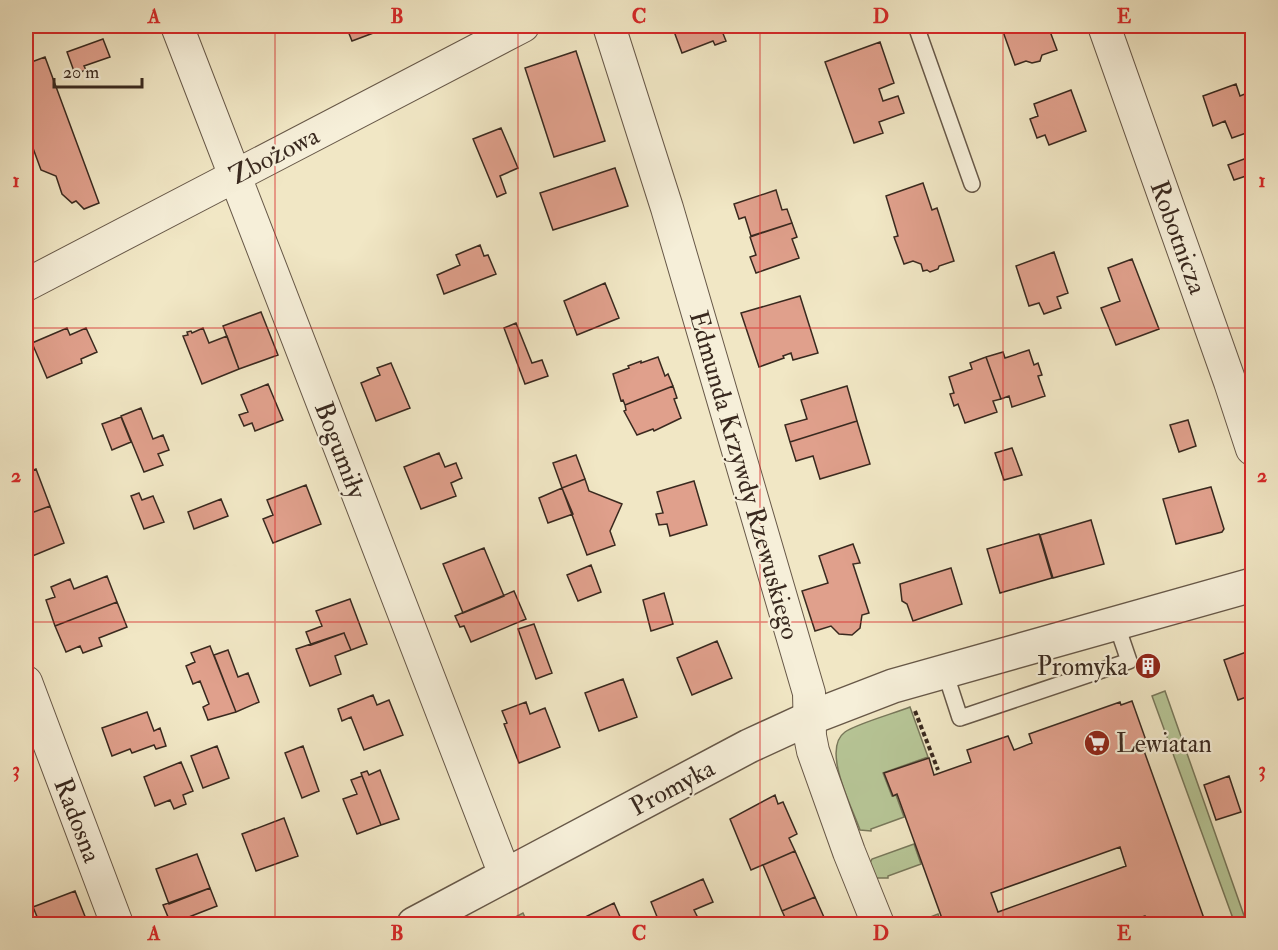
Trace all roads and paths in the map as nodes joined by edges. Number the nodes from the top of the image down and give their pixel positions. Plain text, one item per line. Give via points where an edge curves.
1 (177, 26) edge
2 (523, 26) edge
3 (609, 26) edge
4 (916, 26) edge
5 (1104, 26) edge
6 (236, 175) junction
7 (972, 184) dead end
8 (26, 285) edge
9 (1252, 449) edge
10 (1252, 585) edge
11 (1116, 623) junction
12 (945, 672) junction
13 (26, 682) edge
14 (912, 702) dead end
15 (810, 718) junction
16 (938, 770) dead end
17 (505, 875) junction
18 (117, 924) edge
19 (414, 924) edge
20 (878, 924) edge

1 - 6 street, Bogumiły
2 - 6 street, Zbożowa
3 - 15 street, Edmunda Krzywdy Rzewuskiego via 667,208 809,693
4 - 7 lane
5 - 9 street, Robotnicza
6 - 8 street, Zbożowa
6 - 17 street, Bogumiły
10 - 11 street, Promyka
11 - 12 street, Promyka
11 - 12 lane via 1129,661 960,718
12 - 15 street, Promyka via 893,686
13 - 18 street, Radosna
14 - 16 path
15 - 17 street, Promyka via 749,746
15 - 20 street, Edmunda Krzywdy Rzewuskiego via 813,751
17 - 19 street, Promyka

